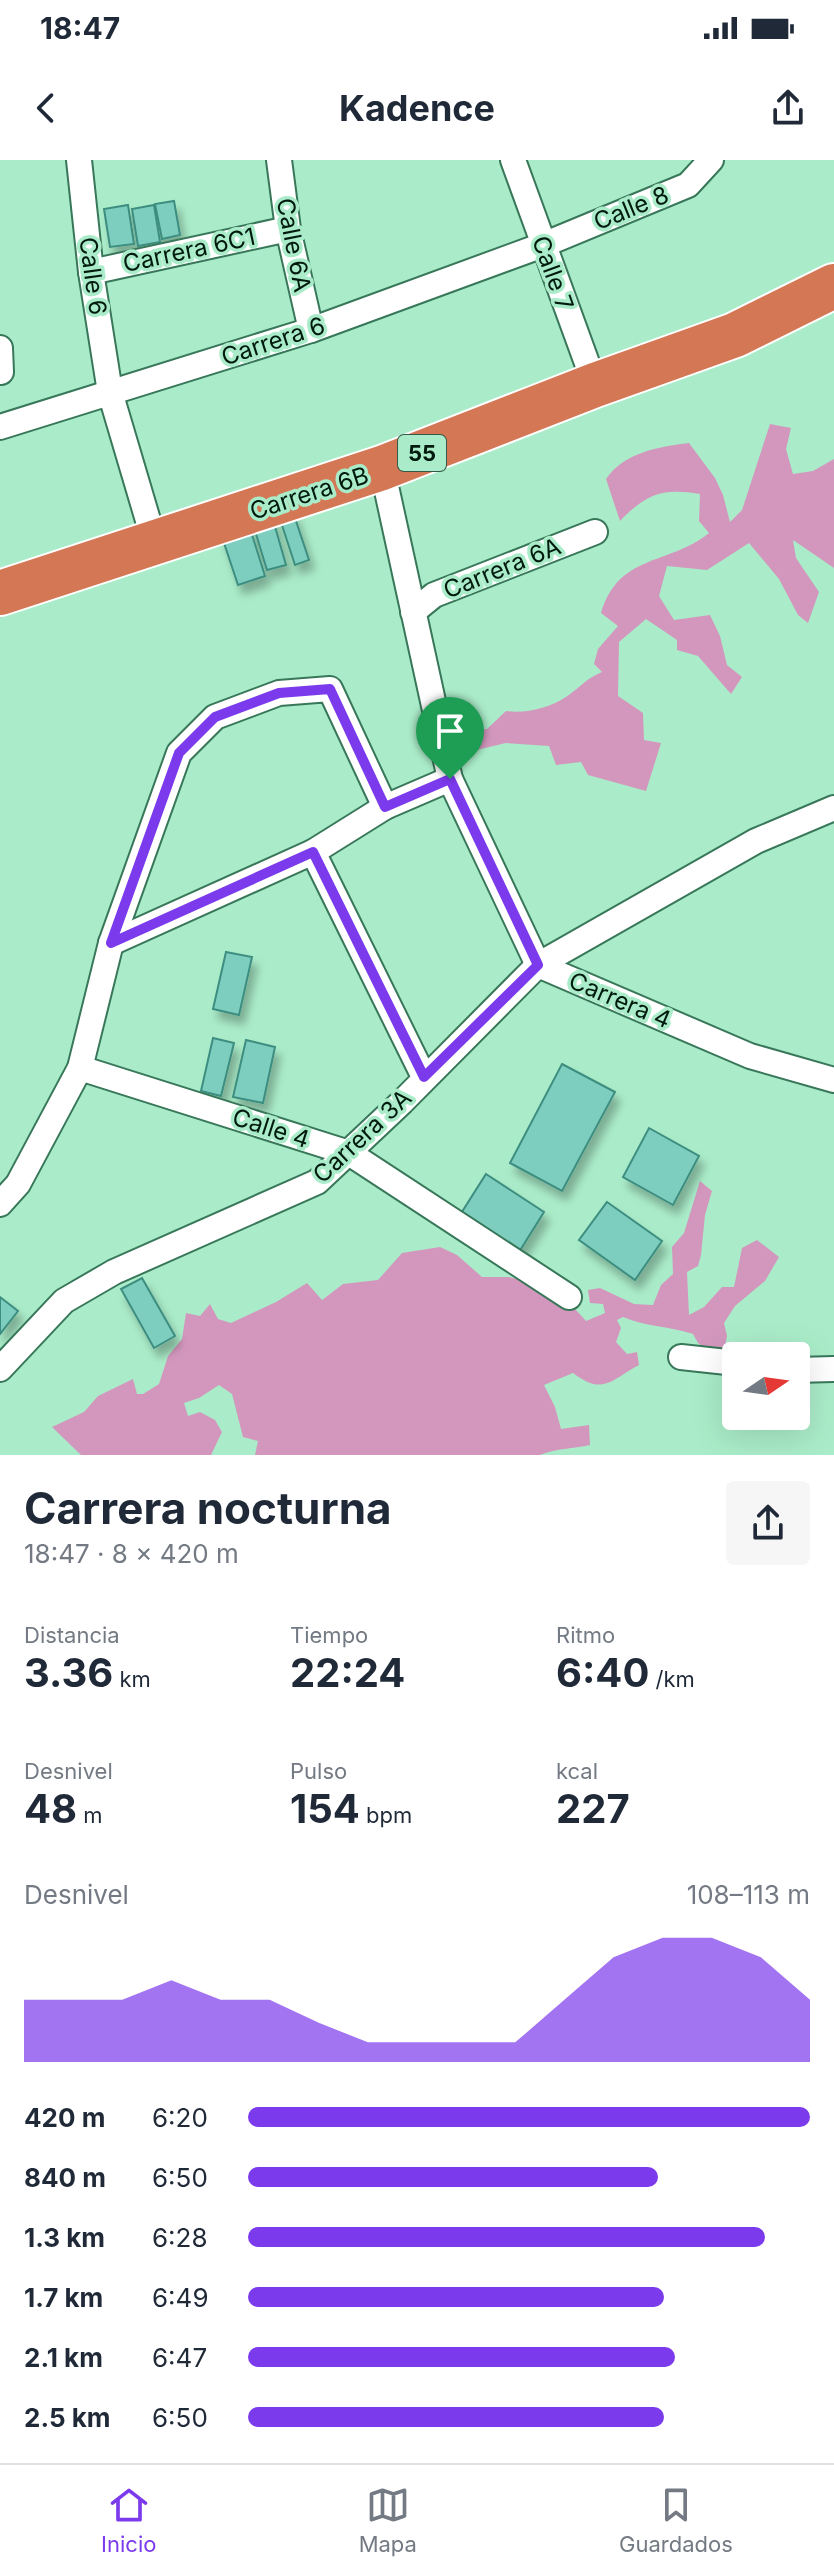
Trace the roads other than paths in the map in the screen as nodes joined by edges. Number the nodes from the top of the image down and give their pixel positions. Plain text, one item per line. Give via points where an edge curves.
1 (79, 160) edge
2 (279, 160) edge
3 (513, 160) edge
4 (711, 160) edge
5 (288, 229) junction
6 (543, 245) junction
7 (91, 272) junction
8 (834, 286) edge
9 (311, 330) junction
10 (0, 348) edge
11 (1, 372) edge
12 (595, 385) junction
13 (110, 392) junction
14 (0, 427) edge
15 (382, 468) junction
16 (595, 532) dead end
17 (155, 544) junction
18 (0, 593) edge
19 (413, 612) junction
20 (450, 779) junction
21 (385, 807) junction
22 (834, 808) edge
23 (313, 852) junction
24 (111, 943) junction
25 (538, 965) junction
26 (80, 1068) junction
27 (424, 1077) junction
28 (834, 1080) edge
29 (349, 1153) junction
30 (0, 1204) edge
31 (569, 1297) dead end
32 (681, 1357) dead end
33 (722, 1361) edge
34 (0, 1369) edge
35 (834, 1369) edge
36 (810, 1370) edge

1 - 7 street, Calle 6
2 - 5 street, Calle 6A
3 - 6 street, Calle 7
4 - 6 street, Calle 8 via 688,185
5 - 7 street, Carrera 6C1
5 - 9 street, Calle 6A
6 - 9 street, Carrera 6
6 - 12 street, Calle 7
7 - 13 street, Calle 6
8 - 12 highway, Carrera 6B / 55 via 735,335
9 - 13 street, Carrera 6
10 - 11 street
12 - 15 highway, Carrera 6B / 55
13 - 14 street, Carrera 6
13 - 17 street, Calle 6
15 - 17 highway, Carrera 6B / 55
15 - 19 street, Carrera 4
16 - 19 street, Carrera 6A via 434,595
17 - 18 highway, Carrera 6B / 55
19 - 20 street, Carrera 4
20 - 21 street
20 - 25 street, Carrera 4
21 - 23 street
21 - 24 street via 330,689 279,693 215,717 179,753
22 - 25 street, Carrera 3A via 756,841
23 - 24 street
23 - 27 street
24 - 26 street
25 - 27 street, Carrera 3A
25 - 28 street, Carrera 4 via 750,1056
26 - 29 street, Calle 4
26 - 30 street via 18,1184
27 - 29 street, Carrera 3A
29 - 31 street, Calle 4
29 - 34 street, Carrera 3A via 317,1182 114,1272 64,1301
32 - 33 street
35 - 36 street

